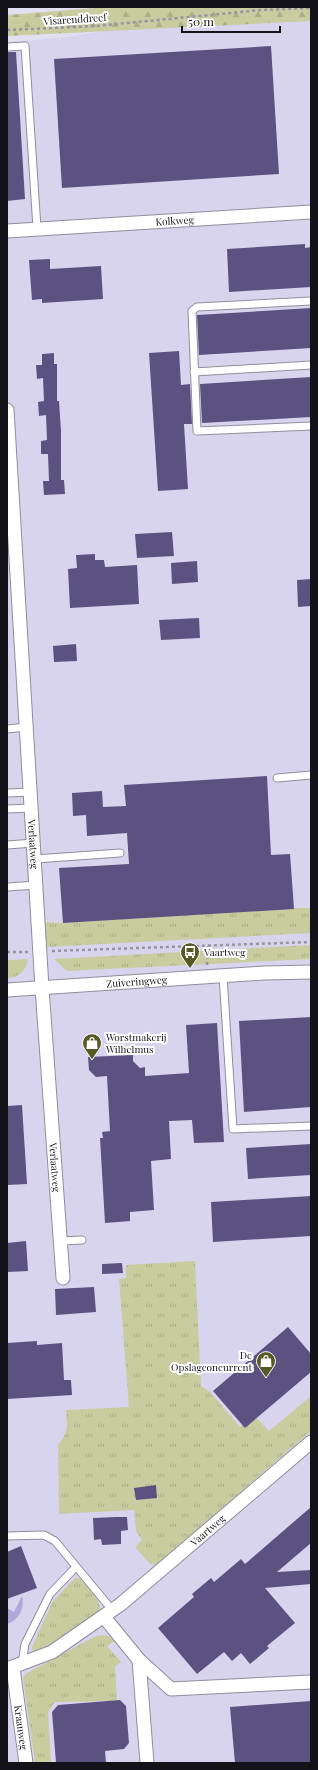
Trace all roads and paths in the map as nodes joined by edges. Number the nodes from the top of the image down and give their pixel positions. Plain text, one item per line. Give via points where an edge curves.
1 (311, 8) edge
2 (7, 30) edge
3 (7, 47) edge
4 (311, 212) edge
5 (37, 228) junction
6 (7, 231) edge
7 (311, 301) edge
8 (311, 365) edge
9 (194, 372) junction
10 (7, 410) edge
11 (311, 426) edge
12 (10, 513) edge
13 (27, 727) junction
14 (7, 729) edge
15 (311, 776) edge
16 (276, 778) dead end
17 (31, 792) junction
18 (7, 793) edge
19 (32, 808) junction
20 (7, 809) edge
21 (34, 843) junction
22 (7, 845) edge
23 (120, 853) dead end
24 (35, 859) junction
25 (37, 885) junction
26 (7, 887) edge
27 (311, 942) edge
28 (208, 946) junction
29 (41, 951) junction
30 (7, 952) edge
31 (311, 966) edge
32 (208, 969) dead end
33 (311, 972) edge
34 (265, 973) junction
35 (223, 976) junction
36 (42, 988) junction
37 (7, 990) edge
38 (311, 1126) edge
39 (82, 1240) dead end
40 (61, 1241) junction
41 (62, 1278) dead end
42 (311, 1442) edge
43 (7, 1536) edge
44 (76, 1567) junction
45 (108, 1614) junction
46 (140, 1660) junction
47 (14, 1667) edge
48 (311, 1682) edge
49 (148, 1762) edge
50 (26, 1763) edge

1 - 2 path, Visarenddreef via 261,10 96,26
3 - 5 lane via 25,46
4 - 5 street, Kolkweg
5 - 6 street, Kolkweg
7 - 9 lane via 196,307 192,311
8 - 9 lane
9 - 11 lane via 197,431
10 - 12 street, Verlaatweg
12 - 13 street, Verlaatweg
13 - 14 lane
13 - 17 street, Verlaatweg
15 - 16 lane
17 - 18 lane
17 - 19 street, Verlaatweg
19 - 20 lane
19 - 21 street, Verlaatweg
21 - 22 lane
21 - 24 street, Verlaatweg
23 - 24 lane
24 - 25 street, Verlaatweg
25 - 26 lane
25 - 29 street, Verlaatweg
27 - 28 path
28 - 29 path
28 - 32 path
29 - 30 path
29 - 36 street, Verlaatweg
31 - 34 street, Zuiveringweg
33 - 34 street, Zuiveringweg
34 - 35 street, Zuiveringweg
35 - 36 street, Zuiveringweg
35 - 38 lane via 233,1129
36 - 37 street, Zuiveringweg
36 - 40 street, Verlaatweg
39 - 40 lane
40 - 41 street, Verlaatweg
42 - 45 street, Vaartweg
43 - 44 lane via 44,1535 54,1541
44 - 45 lane
44 - 47 lane via 50,1594
45 - 46 street
45 - 47 street, Vaartweg via 52,1652
46 - 48 street via 171,1689
46 - 49 street
47 - 50 street, Kraanweg

